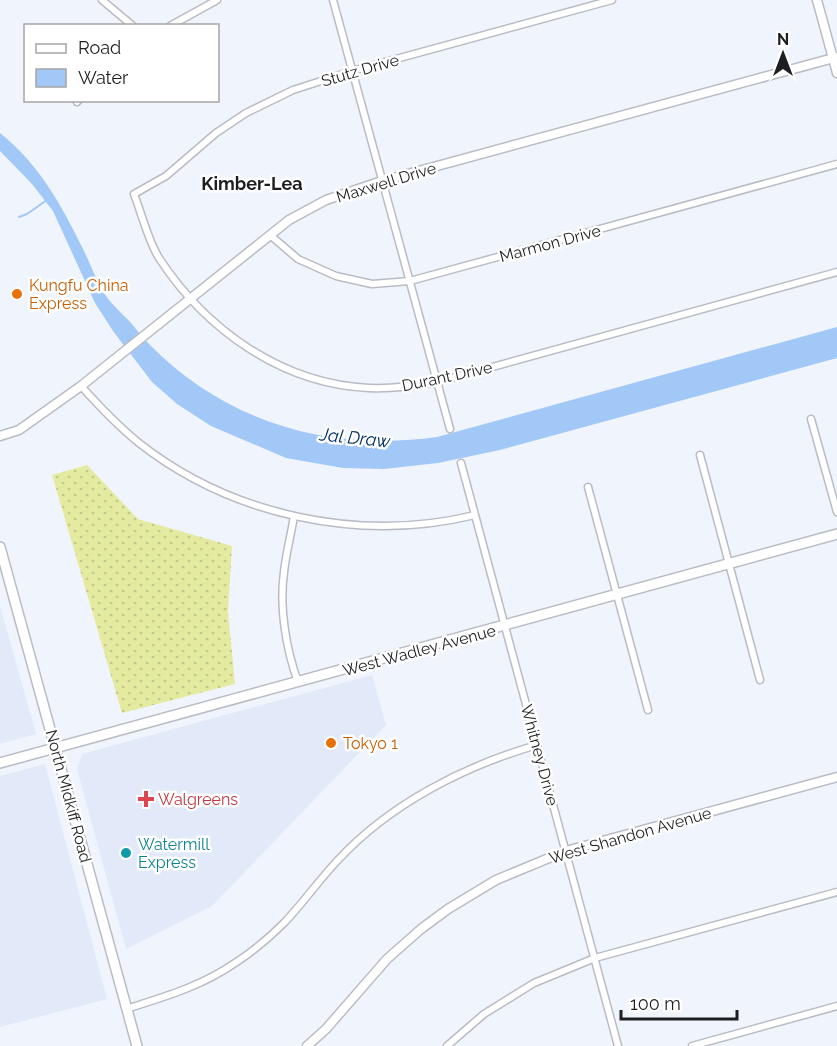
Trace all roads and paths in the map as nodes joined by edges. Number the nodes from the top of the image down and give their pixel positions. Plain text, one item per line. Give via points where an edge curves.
1 (102, 0) edge
2 (217, 0) edge
3 (333, 0) edge
4 (612, 0) edge
5 (817, 0) edge
6 (131, 24) edge
7 (174, 24) edge
8 (835, 57) edge
9 (352, 71) junction
10 (837, 73) edge
11 (837, 164) edge
12 (382, 181) junction
13 (134, 194) joint
14 (270, 235) junction
15 (837, 272) edge
16 (410, 281) junction
17 (191, 299) junction
18 (438, 382) junction
19 (81, 386) junction
20 (812, 419) dead end
21 (450, 429) dead end
22 (0, 436) edge
23 (700, 456) dead end
24 (461, 463) dead end
25 (588, 487) dead end
26 (837, 512) edge
27 (475, 515) junction
28 (294, 516) junction
29 (837, 534) edge
30 (0, 547) edge
31 (730, 563) junction
32 (618, 595) junction
33 (505, 626) junction
34 (760, 680) dead end
35 (298, 683) junction
36 (648, 710) dead end
37 (537, 745) junction
38 (56, 748) junction
39 (0, 763) edge
40 (837, 777) edge
41 (566, 851) junction
42 (837, 892) edge
43 (595, 958) junction
44 (837, 1006) edge
45 (126, 1009) junction
46 (137, 1046) edge
47 (307, 1046) edge
48 (447, 1046) edge
49 (618, 1046) edge
50 (692, 1046) edge

1 - 6 street
2 - 7 street
3 - 9 street
4 - 9 street, Stutz Drive
5 - 8 street
8 - 10 street
8 - 12 street, Maxwell Drive
9 - 12 street
9 - 13 street, Stutz Drive via 293,90 246,113 166,176
11 - 16 street, Marmon Drive
12 - 14 street, Maxwell Drive via 326,200
12 - 16 street
13 - 17 street, Durant Drive via 158,256
14 - 16 street, Marmon Drive via 298,259 336,276 372,284
14 - 17 street, Maxwell Drive
15 - 18 street, Durant Drive
16 - 18 street
17 - 18 street, Durant Drive via 213,323 248,349 300,374 334,384 369,388 404,388
17 - 19 street, Maxwell Drive
18 - 21 street
19 - 22 street, Maxwell Drive via 19,430
19 - 28 street via 139,443 185,474 253,505
20 - 26 street
23 - 31 street
24 - 27 street, Whitney Drive
25 - 32 street
27 - 28 street via 429,524 382,527
27 - 33 street, Whitney Drive
28 - 35 street via 284,574 284,612
29 - 31 main road, West Wadley Avenue
30 - 38 main road, North Midkiff Road
31 - 32 main road, West Wadley Avenue
31 - 34 street
32 - 33 main road, West Wadley Avenue
32 - 36 street
33 - 35 main road, West Wadley Avenue
33 - 37 street, Whitney Drive
35 - 38 main road, West Wadley Avenue
37 - 41 street, Whitney Drive
37 - 45 street via 450,778 417,797 339,859 284,923 235,964 188,989
38 - 39 main road, West Wadley Avenue
38 - 45 main road, North Midkiff Road
40 - 41 street, West Shandon Avenue
41 - 43 street, Whitney Drive
41 - 47 street, West Shandon Avenue via 496,880 421,929 387,959
42 - 43 street
43 - 48 street via 534,983 484,1014
43 - 49 street, Whitney Drive
44 - 50 street
45 - 46 main road, North Midkiff Road

